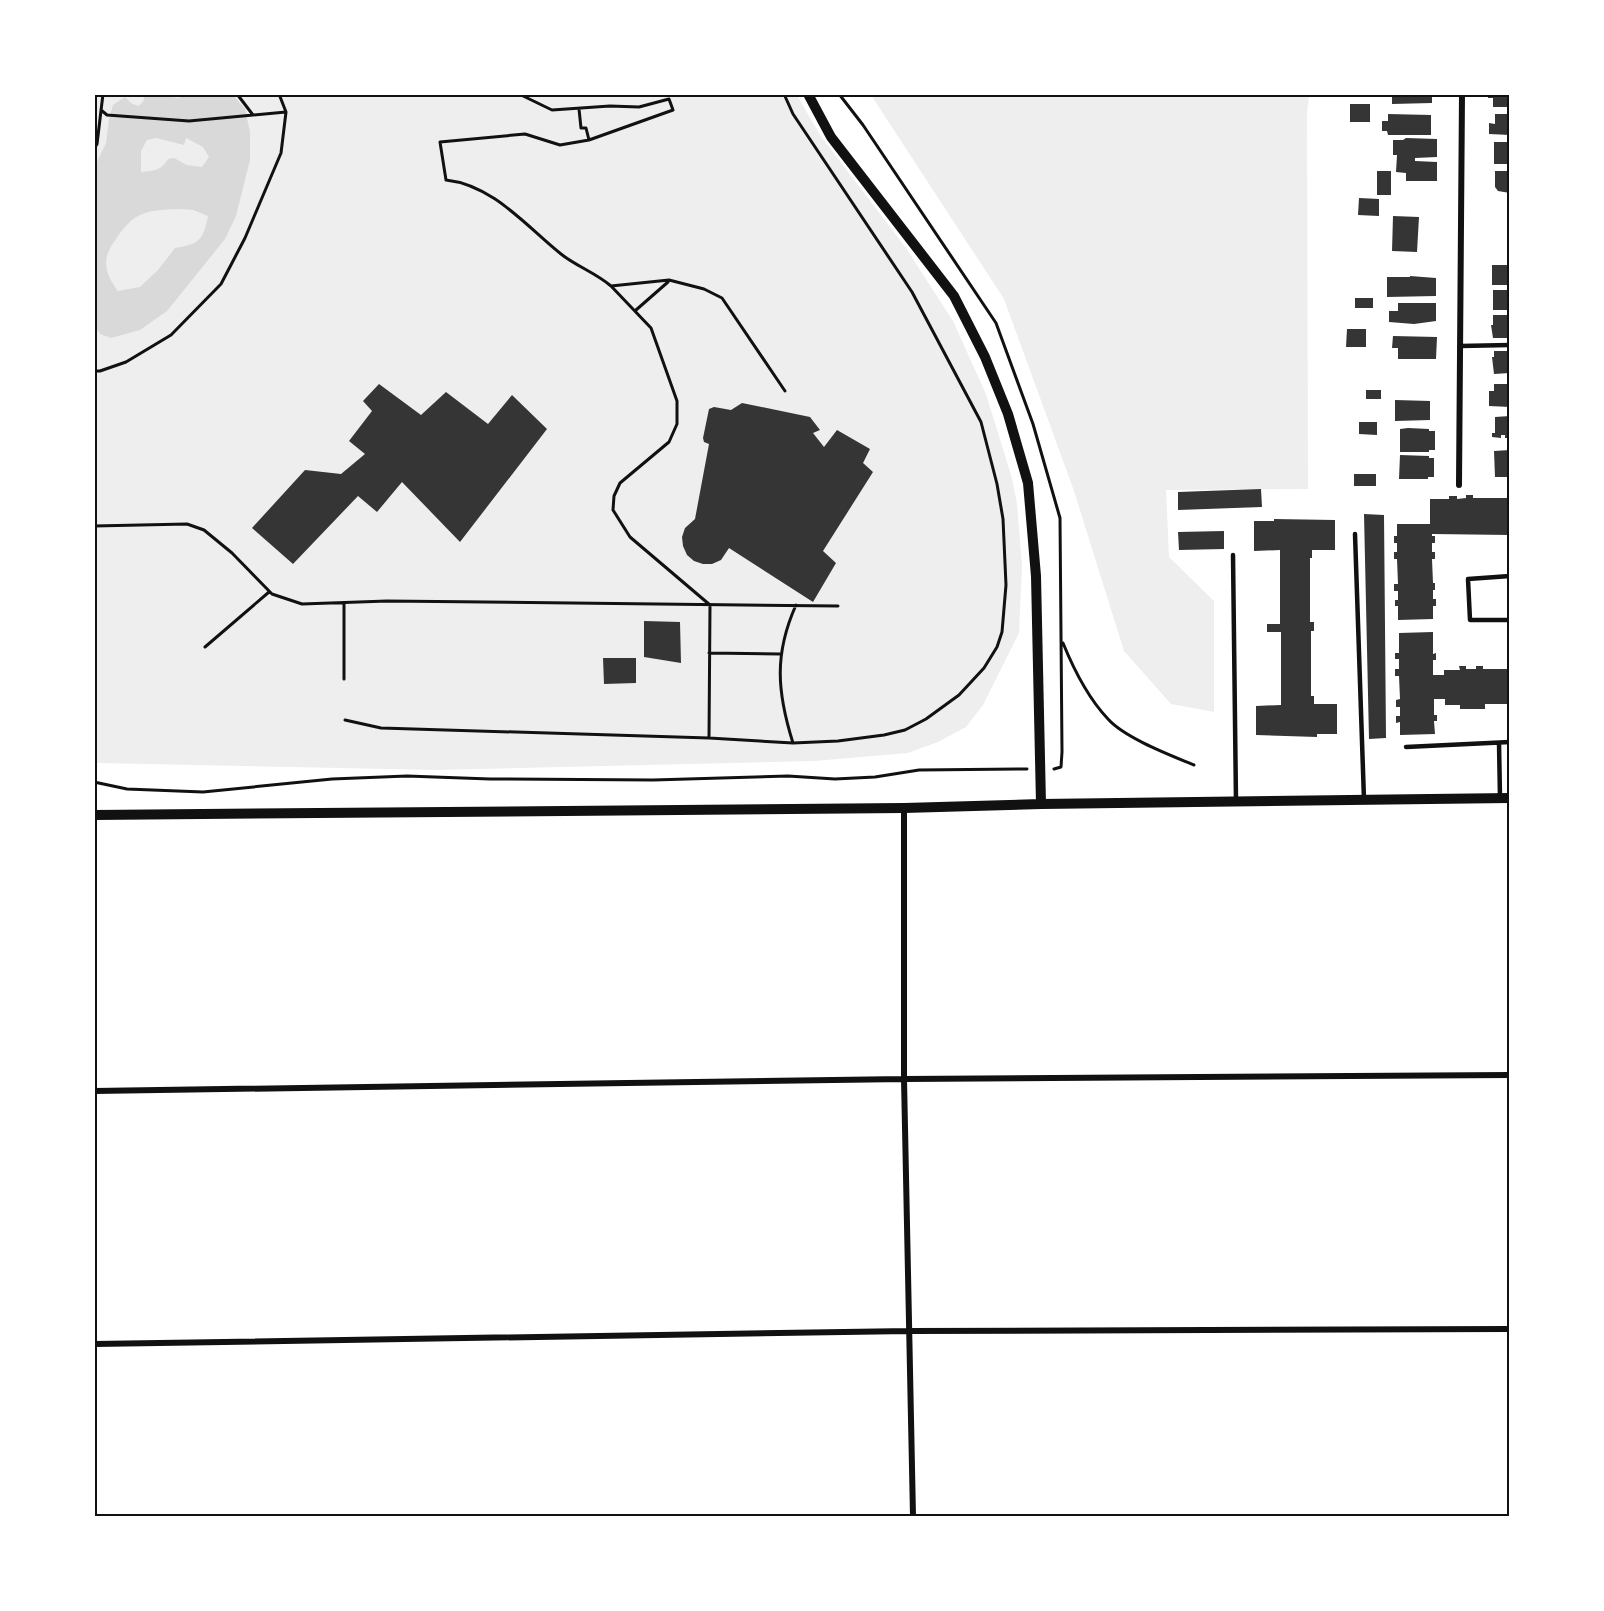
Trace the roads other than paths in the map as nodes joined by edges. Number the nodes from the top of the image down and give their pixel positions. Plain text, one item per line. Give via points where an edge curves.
1 (808, 94) edge
2 (1462, 94) edge
3 (1509, 345) edge
4 (1460, 346) junction
5 (1459, 485) dead end
6 (1355, 534) dead end
7 (1233, 555) dead end
8 (1509, 576) edge
9 (1509, 620) edge
10 (1509, 742) edge
11 (1499, 743) junction
12 (1406, 747) dead end
13 (1505, 798) edge
14 (1364, 800) junction
15 (1236, 802) junction
16 (1041, 804) junction
17 (904, 808) junction
18 (94, 816) edge
19 (1509, 1075) edge
20 (904, 1079) junction
21 (94, 1091) edge
22 (1509, 1329) edge
23 (909, 1331) junction
24 (94, 1344) edge
25 (913, 1516) edge

1 - 16 street via 831,137 954,296 1008,414 1028,483 1036,576
2 - 4 street
3 - 4 lane
4 - 5 street
6 - 14 lane
7 - 15 lane
8 - 9 lane via 1468,579 1470,620
10 - 11 lane
11 - 12 lane
11 - 13 lane
13 - 14 street
14 - 15 street
15 - 16 street
16 - 17 street
17 - 18 street
17 - 20 street
19 - 20 street
20 - 21 street
20 - 23 street
22 - 23 street
23 - 24 street
23 - 25 street

